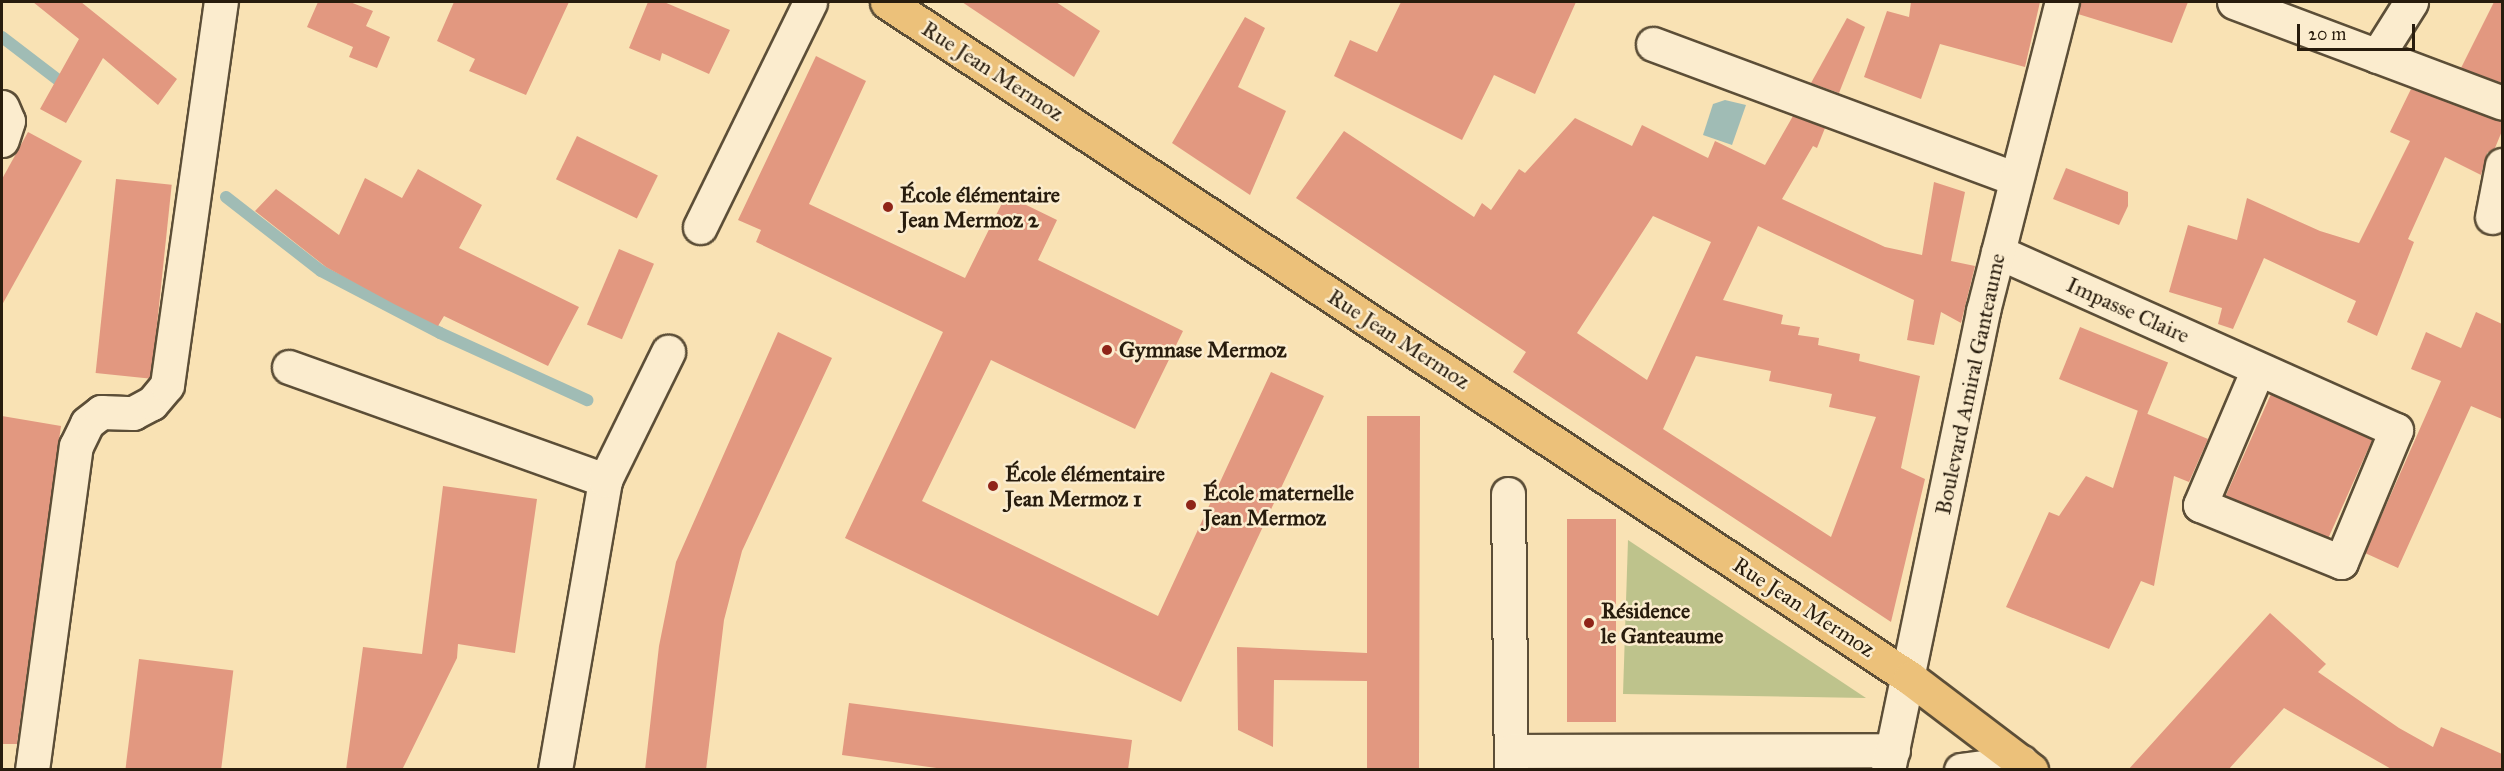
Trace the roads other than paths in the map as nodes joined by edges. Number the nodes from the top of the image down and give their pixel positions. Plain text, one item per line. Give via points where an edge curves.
1 (222, 2) edge
2 (810, 2) edge
3 (887, 2) edge
4 (2062, 2) edge
5 (2234, 2) edge
6 (2411, 2) edge
7 (1653, 44) dead end
8 (2377, 56) junction
9 (2502, 103) edge
10 (2, 107) edge
11 (2, 140) edge
12 (2502, 165) edge
13 (2016, 179) junction
14 (2492, 217) dead end
15 (700, 228) dead end
16 (1998, 252) junction
17 (668, 352) dead end
18 (289, 367) dead end
19 (2258, 369) junction
20 (604, 480) junction
21 (1508, 494) dead end
22 (1910, 678) junction
23 (1511, 760) edge
24 (1891, 760) edge
25 (2026, 766) edge
26 (32, 770) edge
27 (555, 770) edge
28 (1961, 770) edge

1 - 26 street via 167,385 152,403 133,413 101,412 87,423 76,446
2 - 15 street
3 - 22 main road, Rue Jean Mermoz
4 - 13 street, Boulevard Amiral Ganteaume
5 - 8 street
6 - 8 street
7 - 13 street
8 - 9 street
10 - 11 street via 8,121
12 - 14 street
13 - 16 street, Boulevard Amiral Ganteaume
16 - 19 street, Impasse Claire
16 - 22 street, Boulevard Amiral Ganteaume
17 - 20 street
18 - 20 street
19 - 19 street, Impasse Claire via 2396,430 2341,562 2200,505
20 - 27 street
21 - 23 street
22 - 24 street, Boulevard Amiral Ganteaume
22 - 25 main road, Rue Jean Mermoz
23 - 24 street
25 - 28 street

